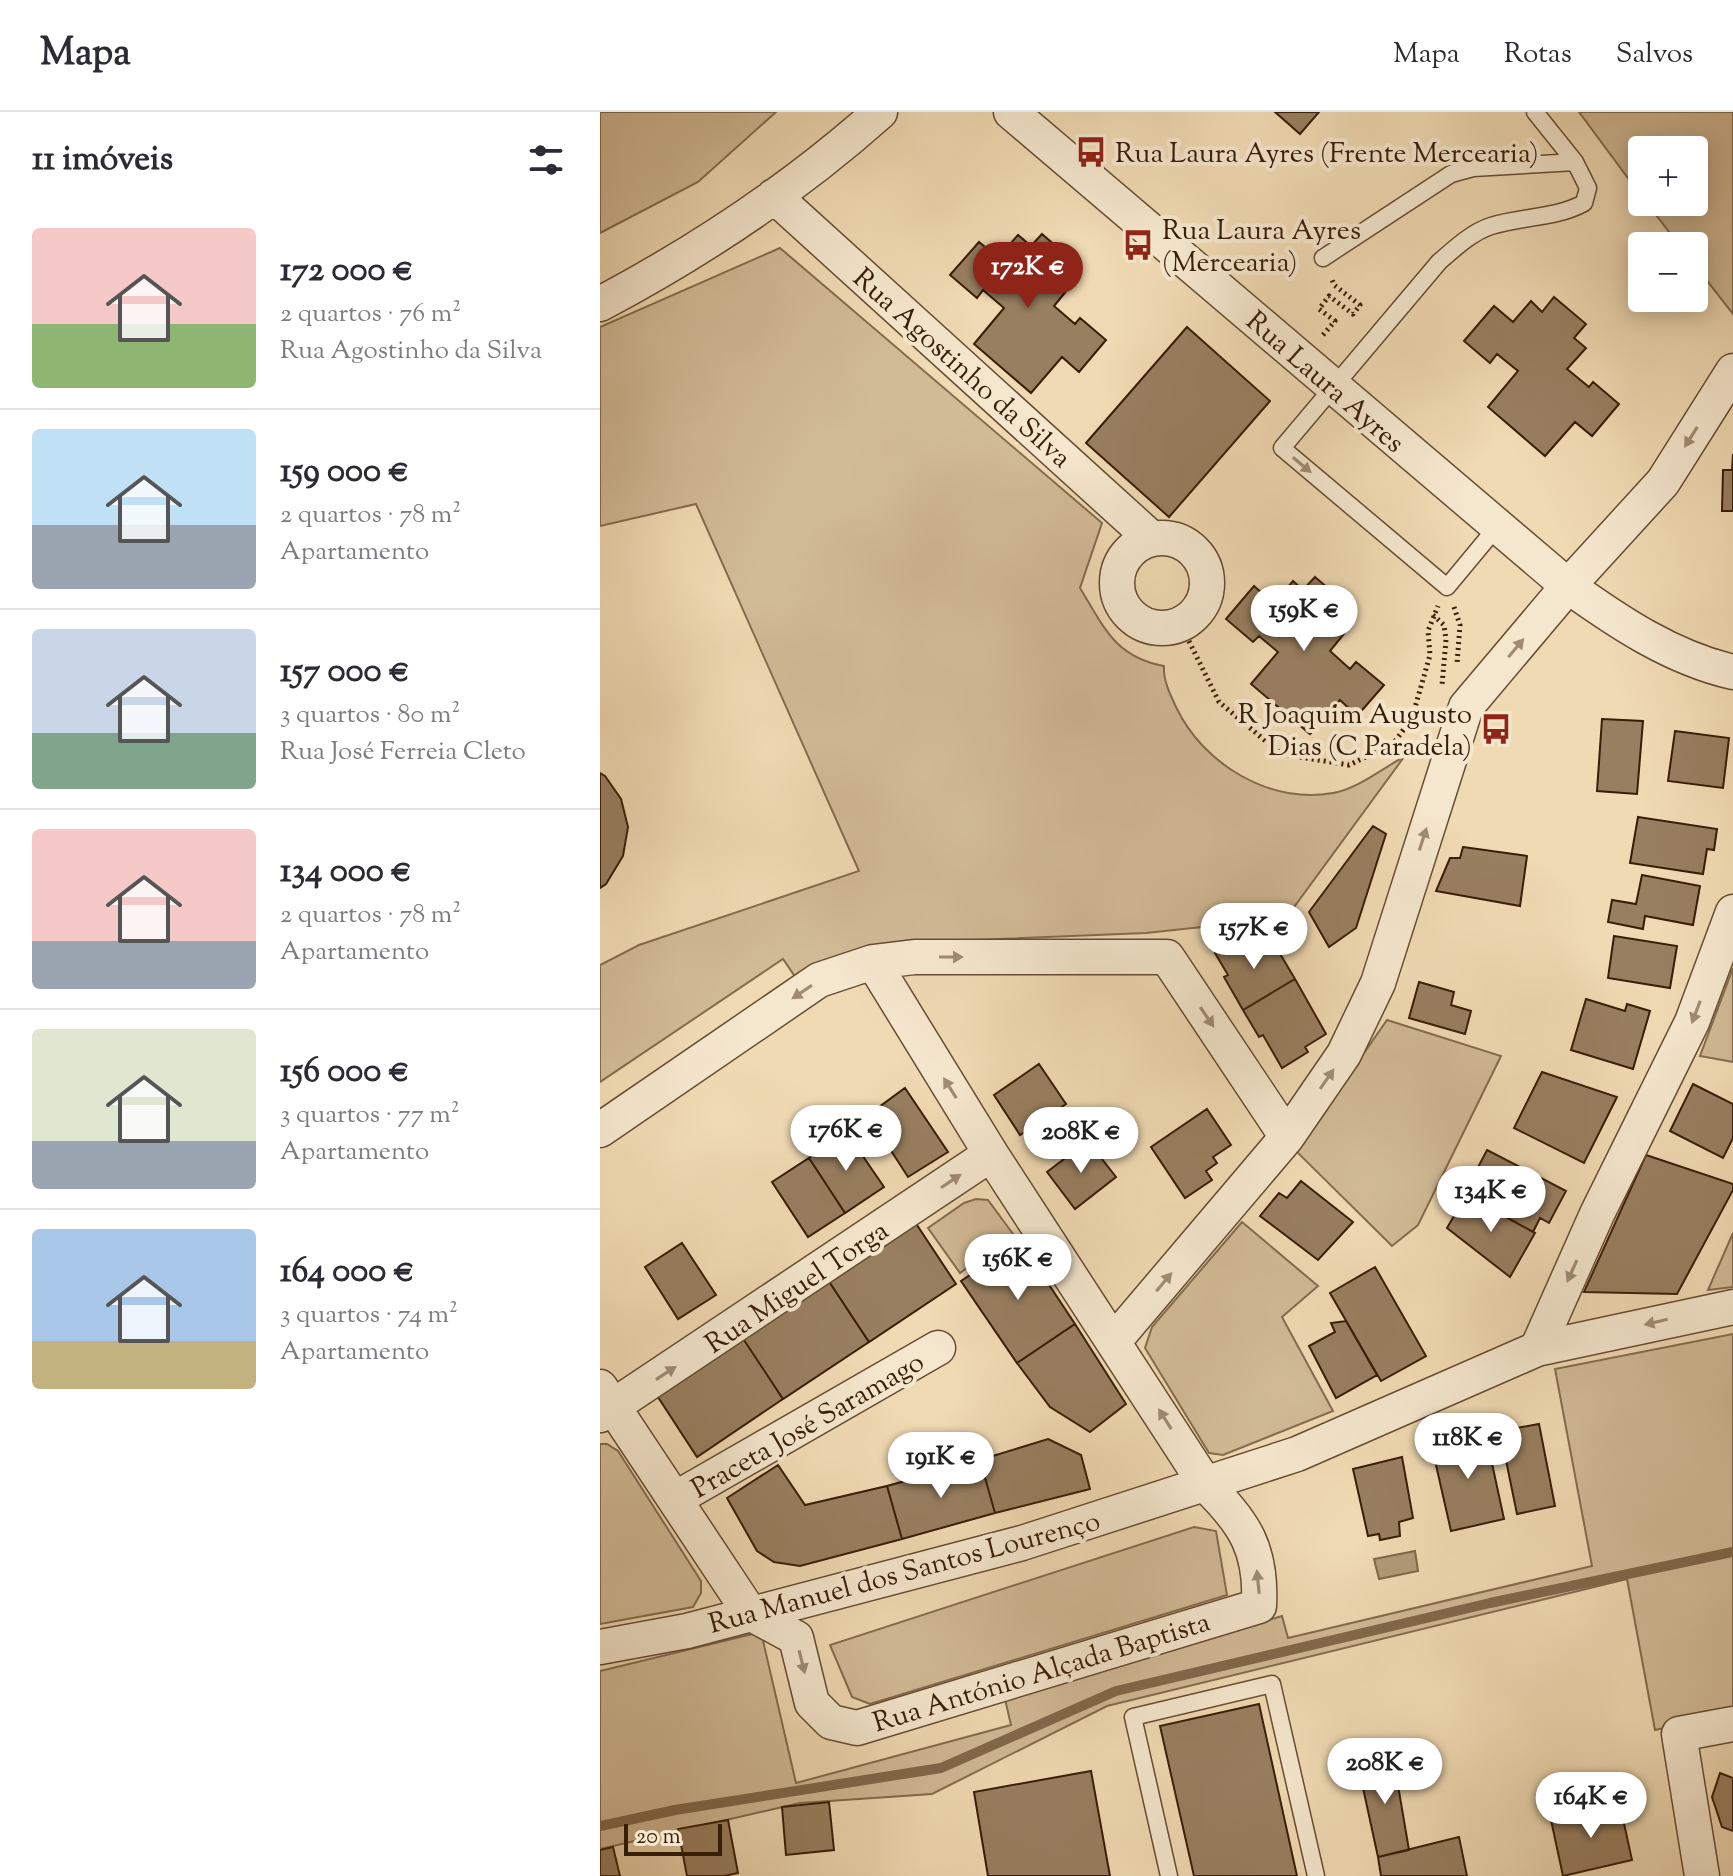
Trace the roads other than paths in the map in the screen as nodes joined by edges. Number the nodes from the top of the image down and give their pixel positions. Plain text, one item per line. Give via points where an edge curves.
1 (880, 112) edge
2 (1011, 112) edge
3 (1535, 112) edge
4 (1575, 162) junction
5 (774, 196) junction
6 (1323, 258) dead end
7 (600, 304) edge
8 (1733, 371) edge
9 (1332, 386) junction
10 (1496, 528) junction
11 (1152, 539) junction
12 (1568, 586) junction
13 (1733, 672) edge
14 (1733, 912) edge
15 (873, 962) junction
16 (600, 1130) edge
17 (1287, 1137) junction
18 (991, 1154) junction
19 (1733, 1307) edge
20 (1114, 1341) junction
21 (938, 1348) dead end
22 (1537, 1349) junction
23 (604, 1403) edge
24 (1206, 1485) junction
25 (675, 1499) junction
26 (750, 1613) junction
27 (600, 1647) edge
28 (1733, 1724) edge
29 (1169, 1876) edge
30 (1316, 1876) edge
31 (1702, 1876) edge

1 - 5 street
2 - 9 street, Rua Laura Ayres
3 - 4 lane
4 - 6 lane via 1451,174
4 - 9 lane via 1588,188 1584,203 1567,212 1489,226 1463,241
5 - 7 street
5 - 11 street, Rua Agostinho da Silva
8 -> 12 street via 1663,482
9 - 10 street, Rua Laura Ayres
9 -> 10 lane via 1282,448 1447,587
10 - 12 street, Rua Laura Ayres
11 - 11 street via 1184,543 1206,569 1208,586 1195,616 1164,629 1133,619 1117,590 1121,565 1136,545
12 - 13 street, Rua Laura Ayres via 1616,621 1701,664
17 -> 12 street via 1344,1054 1378,983 1466,707
14 -> 22 street via 1692,1022
15 -> 16 street via 819,980
15 -> 17 street via 914,957 1167,957
18 -> 15 street
20 -> 17 street
18 - 20 street
23 -> 18 street, Rua Miguel Torga
19 -> 22 street, Rua Manuel dos Santos Lourenço
24 -> 20 street
21 - 25 street, Praceta José Saramago
22 - 24 street, Rua Manuel dos Santos Lourenço via 1297,1454
23 - 25 street
24 - 26 street, Rua Manuel dos Santos Lourenço via 1022,1543
26 -> 24 street, Rua António Alçada Baptista via 796,1638 812,1703 831,1722 857,1728 1259,1606 1261,1582 1248,1534
25 - 26 street
26 - 27 street, Rua Manuel dos Santos Lourenço
28 - 31 street via 1679,1734
29 - 30 lane via 1133,1717 1272,1684

